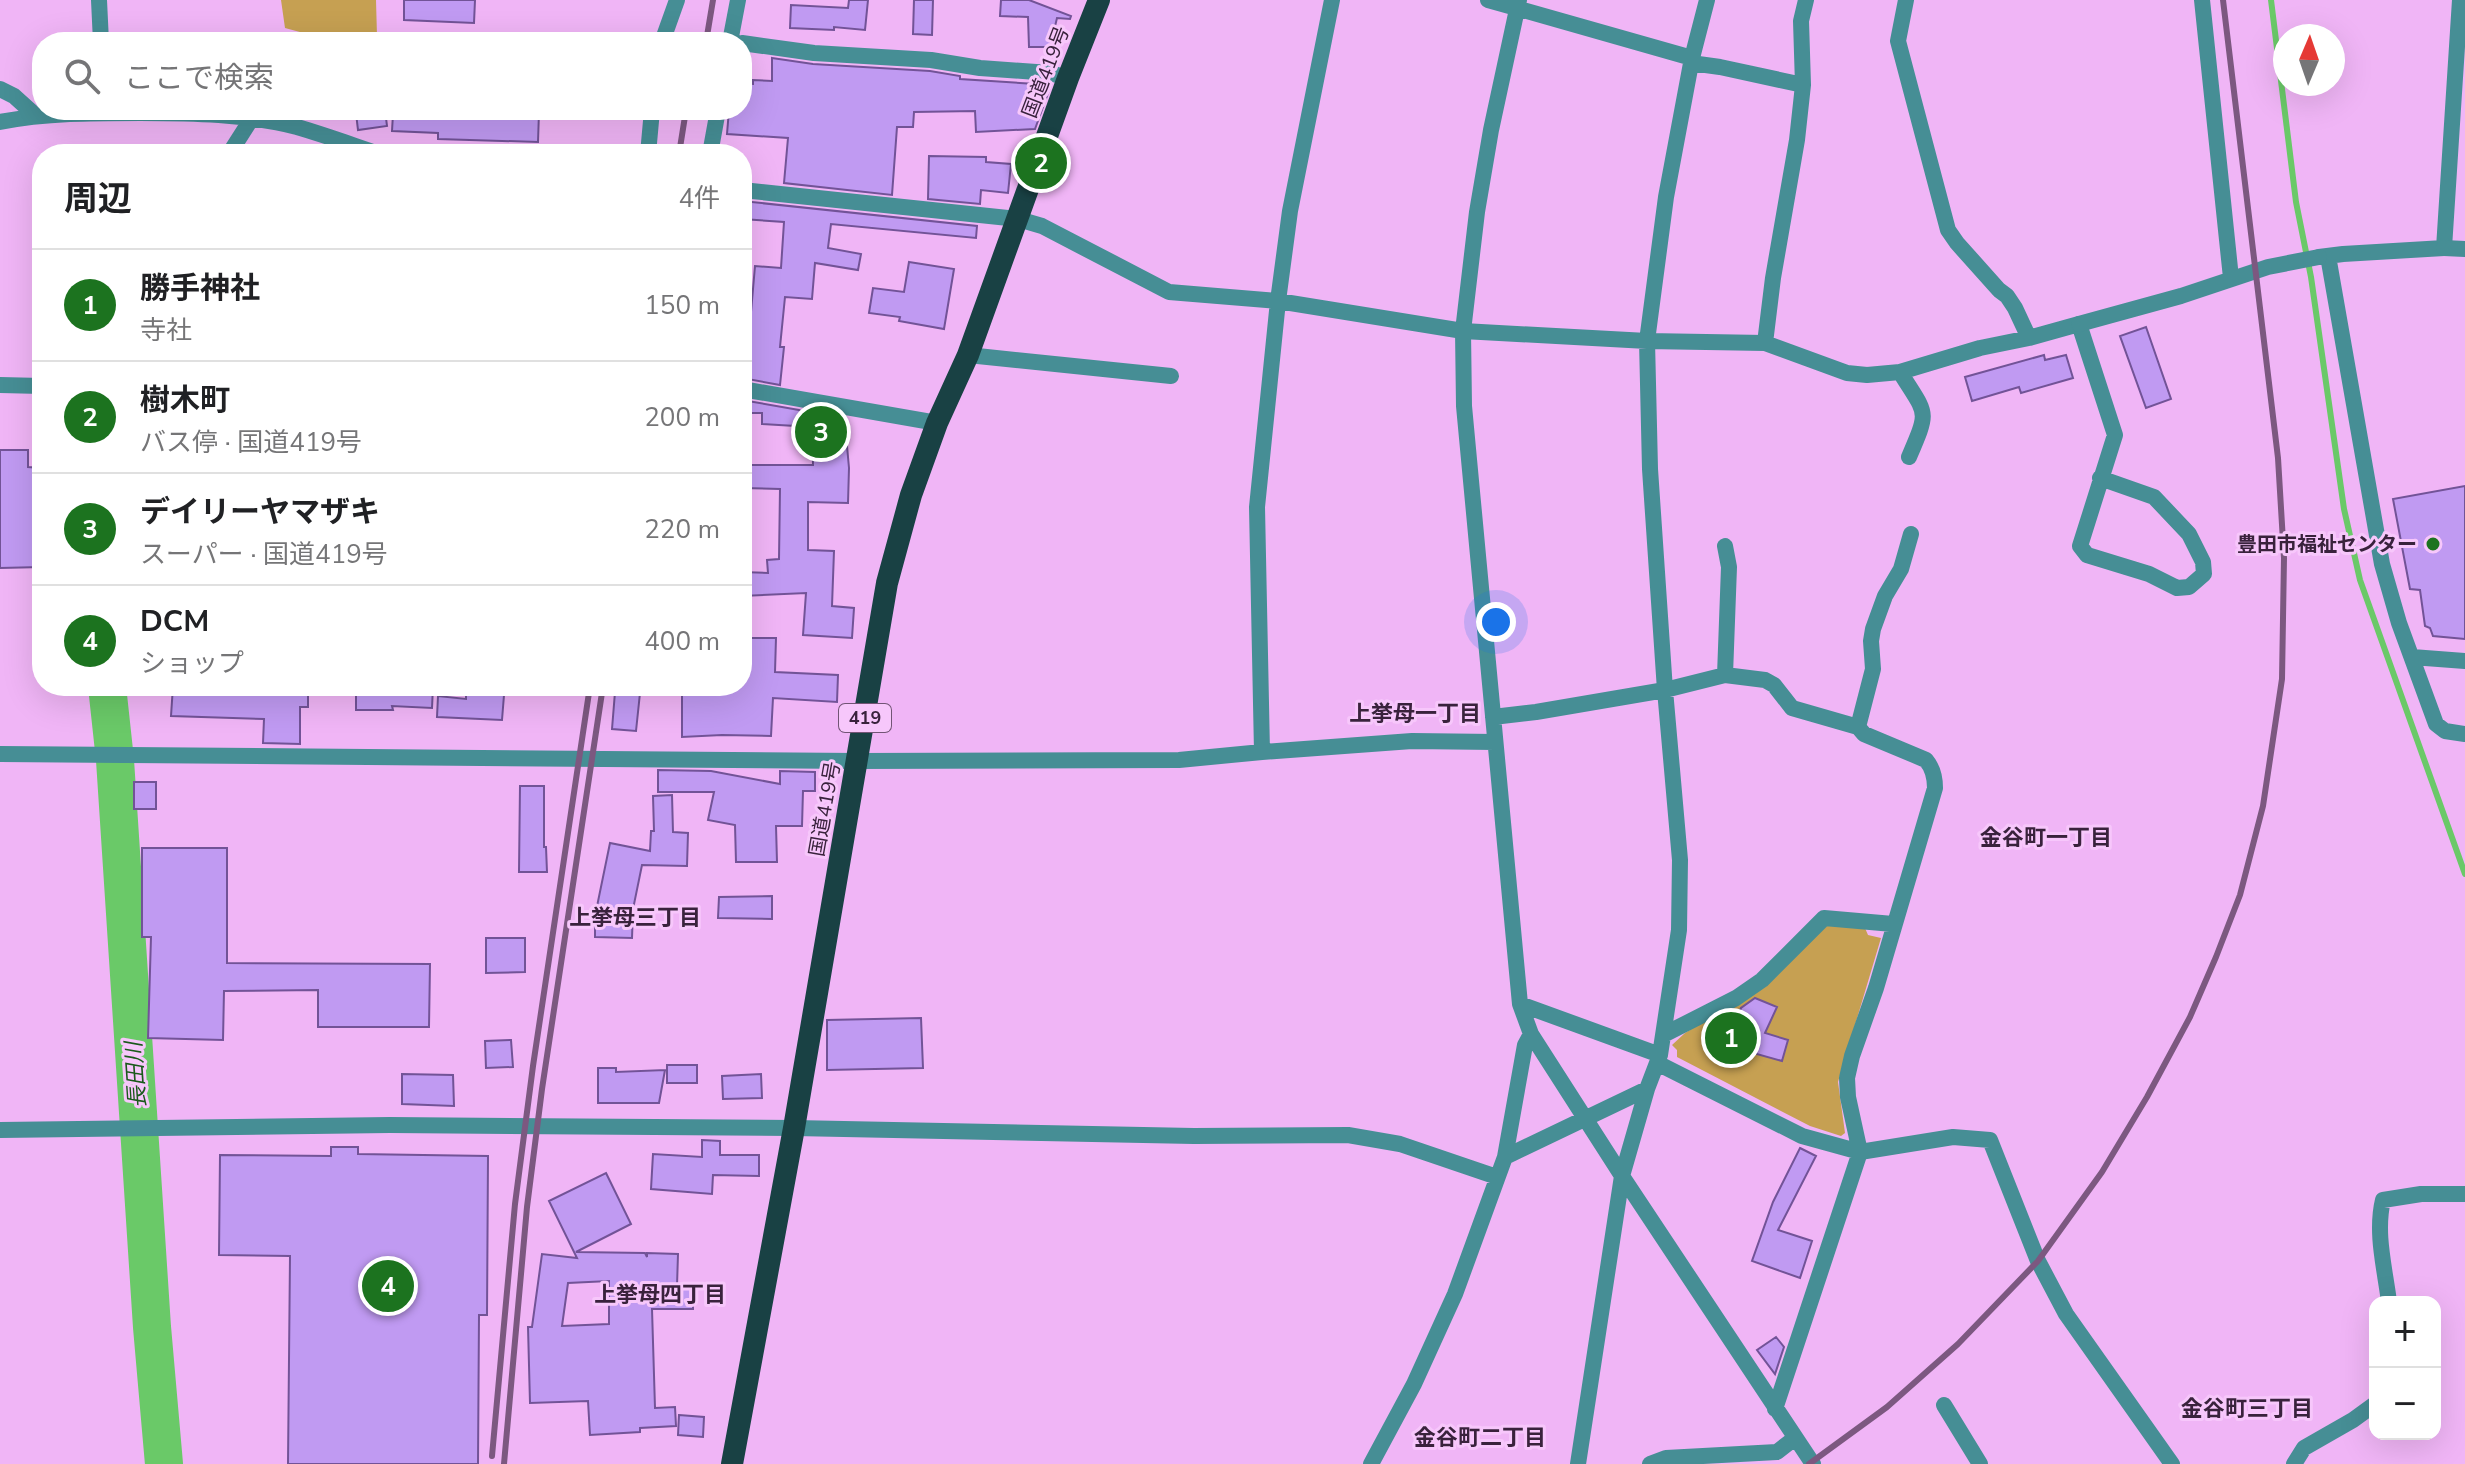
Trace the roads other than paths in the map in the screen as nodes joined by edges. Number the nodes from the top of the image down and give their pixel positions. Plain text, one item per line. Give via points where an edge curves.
1 (99, 0) edge
2 (677, 0) edge
3 (738, 0) edge
4 (1099, 0) edge
5 (1332, 0) edge
6 (1488, 0) edge
7 (1707, 0) edge
8 (1806, 0) edge
9 (1906, 0) edge
10 (2202, 0) edge
11 (2460, 0) edge
12 (1518, 4) edge
13 (101, 32) edge
14 (666, 32) edge
15 (733, 32) edge
16 (752, 44) edge
17 (1692, 60) junction
18 (1068, 78) junction
19 (1803, 85) junction
20 (0, 89) edge
21 (32, 112) edge
22 (32, 116) edge
23 (251, 120) edge
24 (262, 120) edge
25 (651, 120) edge
26 (716, 120) edge
27 (0, 122) edge
28 (235, 144) edge
29 (349, 144) edge
30 (649, 144) edge
31 (712, 144) edge
32 (752, 191) edge
33 (1018, 219) junction
34 (2444, 248) junction
35 (2465, 249) edge
36 (2323, 257) junction
37 (2231, 278) junction
38 (1278, 301) junction
39 (2079, 324) junction
40 (1463, 331) junction
41 (2029, 338) junction
42 (1647, 341) junction
43 (1765, 343) junction
44 (968, 355) junction
45 (1900, 372) junction
46 (1171, 376) dead end
47 (0, 385) edge
48 (32, 386) edge
49 (752, 391) edge
50 (937, 423) junction
51 (1909, 457) dead end
52 (2100, 478) junction
53 (1911, 534) dead end
54 (1725, 546) dead end
55 (2412, 657) junction
56 (2465, 661) edge
57 (1725, 675) junction
58 (1665, 690) junction
59 (1493, 717) junction
60 (1858, 727) junction
61 (2465, 734) edge
62 (1495, 742) junction
63 (1262, 752) junction
64 (0, 754) edge
65 (857, 761) junction
66 (1893, 924) junction
67 (1520, 1004) junction
68 (1531, 1034) junction
69 (1665, 1034) junction
70 (1659, 1059) junction
71 (1647, 1089) junction
72 (1585, 1118) junction
73 (794, 1128) junction
74 (0, 1130) edge
75 (1860, 1152) junction
76 (1505, 1157) junction
77 (1622, 1176) junction
78 (1497, 1177) junction
79 (2465, 1194) edge
80 (2388, 1296) edge
81 (1944, 1405) dead end
82 (2369, 1408) edge
83 (1775, 1409) junction
84 (1795, 1438) junction
85 (732, 1464) edge
86 (1371, 1464) edge
87 (1578, 1464) edge
88 (1650, 1464) edge
89 (1813, 1464) edge
90 (1980, 1464) edge
91 (2172, 1464) edge
92 (2294, 1464) edge

1 - 13 street
2 - 14 street
3 - 15 street
4 - 18 highway, 国道419号 / 419
5 - 38 street via 1290,211
6 - 12 street
7 - 17 street
8 - 19 street via 1801,21
9 - 41 street via 1898,41 1948,230 2007,296
10 - 37 street
11 - 34 street
12 - 17 street
12 - 40 street via 1477,212
16 - 18 street
17 - 19 street
17 - 42 street via 1666,197
18 - 33 highway, 国道419号 / 419
19 - 43 street
20 - 21 street
22 - 27 street
23 - 28 street
24 - 29 street
25 - 30 street
26 - 31 street
32 - 33 street
33 - 38 street via 1042,226 1169,292
33 - 44 highway, 国道419号 / 419
34 - 35 street
34 - 36 street
36 - 37 street
36 - 55 street via 2382,564
37 - 39 street
38 - 40 street
38 - 63 street via 1257,507
39 - 41 street
39 - 52 street via 2115,435
40 - 42 street
40 - 59 street via 1464,406
41 - 45 street
42 - 43 street
42 - 58 street
43 - 45 street via 1847,373
44 - 46 street
44 - 50 highway, 国道419号 / 419
45 - 51 street via 1924,411
47 - 48 street
49 - 50 street
50 - 65 highway, 国道419号 / 419 via 887,583
52 - 52 street via 2080,546 2087,555 2177,588 2189,587 2204,574 2189,534 2154,497
53 - 60 street via 1873,629 1873,669
54 - 57 street
55 - 56 street
55 - 61 street via 2436,724
57 - 58 street
57 - 60 street via 1765,680 1792,708
58 - 59 street
58 - 69 street via 1680,860 1679,930
59 - 62 street
60 - 66 street via 1926,760 1935,782
62 - 63 street via 1412,741
62 - 67 street
63 - 65 street via 1179,760
64 - 65 street
65 - 73 highway, 国道419号 / 419
66 - 69 street via 1824,918 1762,980
66 - 75 street via 1847,1078
67 - 68 street
67 - 70 street
68 - 72 street
68 - 76 street
69 - 70 street
70 - 71 street
70 - 75 street via 1802,1136
71 - 72 street
71 - 77 street
72 - 76 street
72 - 77 street
73 - 74 street via 390,1125
73 - 78 street via 1348,1135 1400,1144
73 - 85 highway, 国道419号 / 419
75 - 83 street
75 - 91 street via 1953,1137 1990,1140 2038,1261 2066,1314
76 - 78 street
77 - 83 street
77 - 87 street
78 - 86 street via 1455,1294
79 - 80 street via 2383,1200 2380,1236
81 - 90 street
82 - 92 street via 2304,1448
83 - 84 street
84 - 88 street via 1777,1452 1666,1458
84 - 89 street

